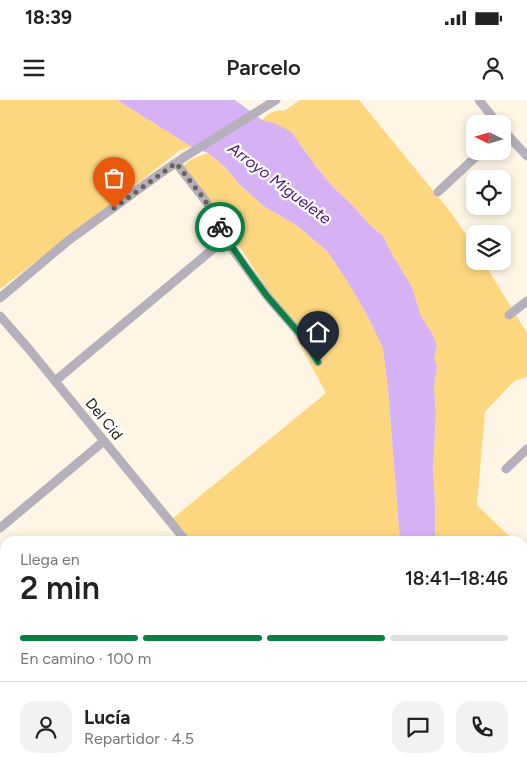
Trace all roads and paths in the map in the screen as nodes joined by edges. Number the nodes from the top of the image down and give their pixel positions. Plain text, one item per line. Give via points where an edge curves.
1 (276, 100) edge
2 (478, 100) edge
3 (490, 115) edge
4 (511, 139) edge
5 (527, 156) edge
6 (472, 160) edge
7 (176, 163) junction
8 (438, 192) dead end
9 (226, 238) junction
10 (0, 298) edge
11 (527, 301) edge
12 (509, 315) dead end
13 (0, 316) edge
14 (318, 362) dead end
15 (55, 380) junction
16 (104, 441) junction
17 (527, 449) edge
18 (506, 469) dead end
19 (0, 528) edge
20 (182, 536) edge

1 - 7 street
2 - 3 street
4 - 5 street
6 - 8 street
7 - 9 street via 205,200
7 - 10 street via 69,240
9 - 14 street
9 - 15 street
11 - 12 street
13 - 15 street, Del Cid
15 - 16 street, Del Cid
16 - 19 street
16 - 20 street, Del Cid
17 - 18 street

